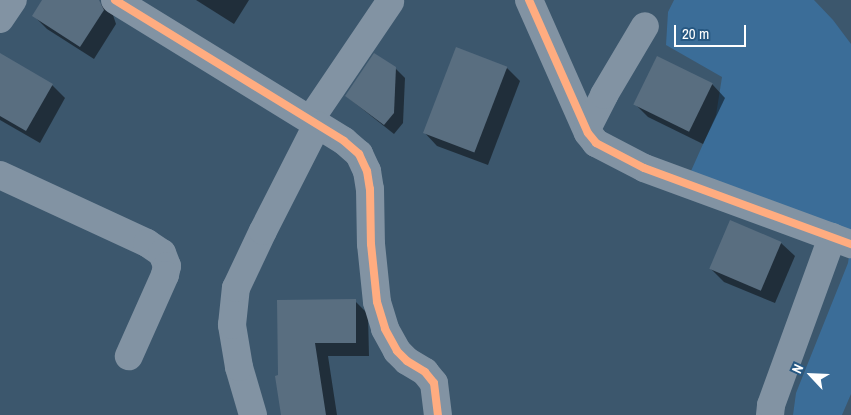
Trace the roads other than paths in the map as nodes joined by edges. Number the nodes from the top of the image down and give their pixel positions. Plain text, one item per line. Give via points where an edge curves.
1 (13, 0) edge
2 (115, 0) edge
3 (529, 0) edge
4 (390, 2) dead end
5 (0, 18) edge
6 (645, 26) dead end
7 (314, 122) junction
8 (587, 129) junction
9 (0, 175) edge
10 (841, 240) edge
11 (129, 356) dead end
12 (253, 415) edge
13 (438, 415) edge
14 (770, 415) edge

1 - 5 street
2 - 7 street
3 - 8 street
4 - 7 street
6 - 8 street
7 - 12 street via 236,288 232,332
7 - 13 street via 359,154 367,171 377,302 385,329 397,351 434,383
8 - 10 street via 596,143 644,168
9 - 11 street via 147,243 166,258 165,275
10 - 14 street via 771,405

